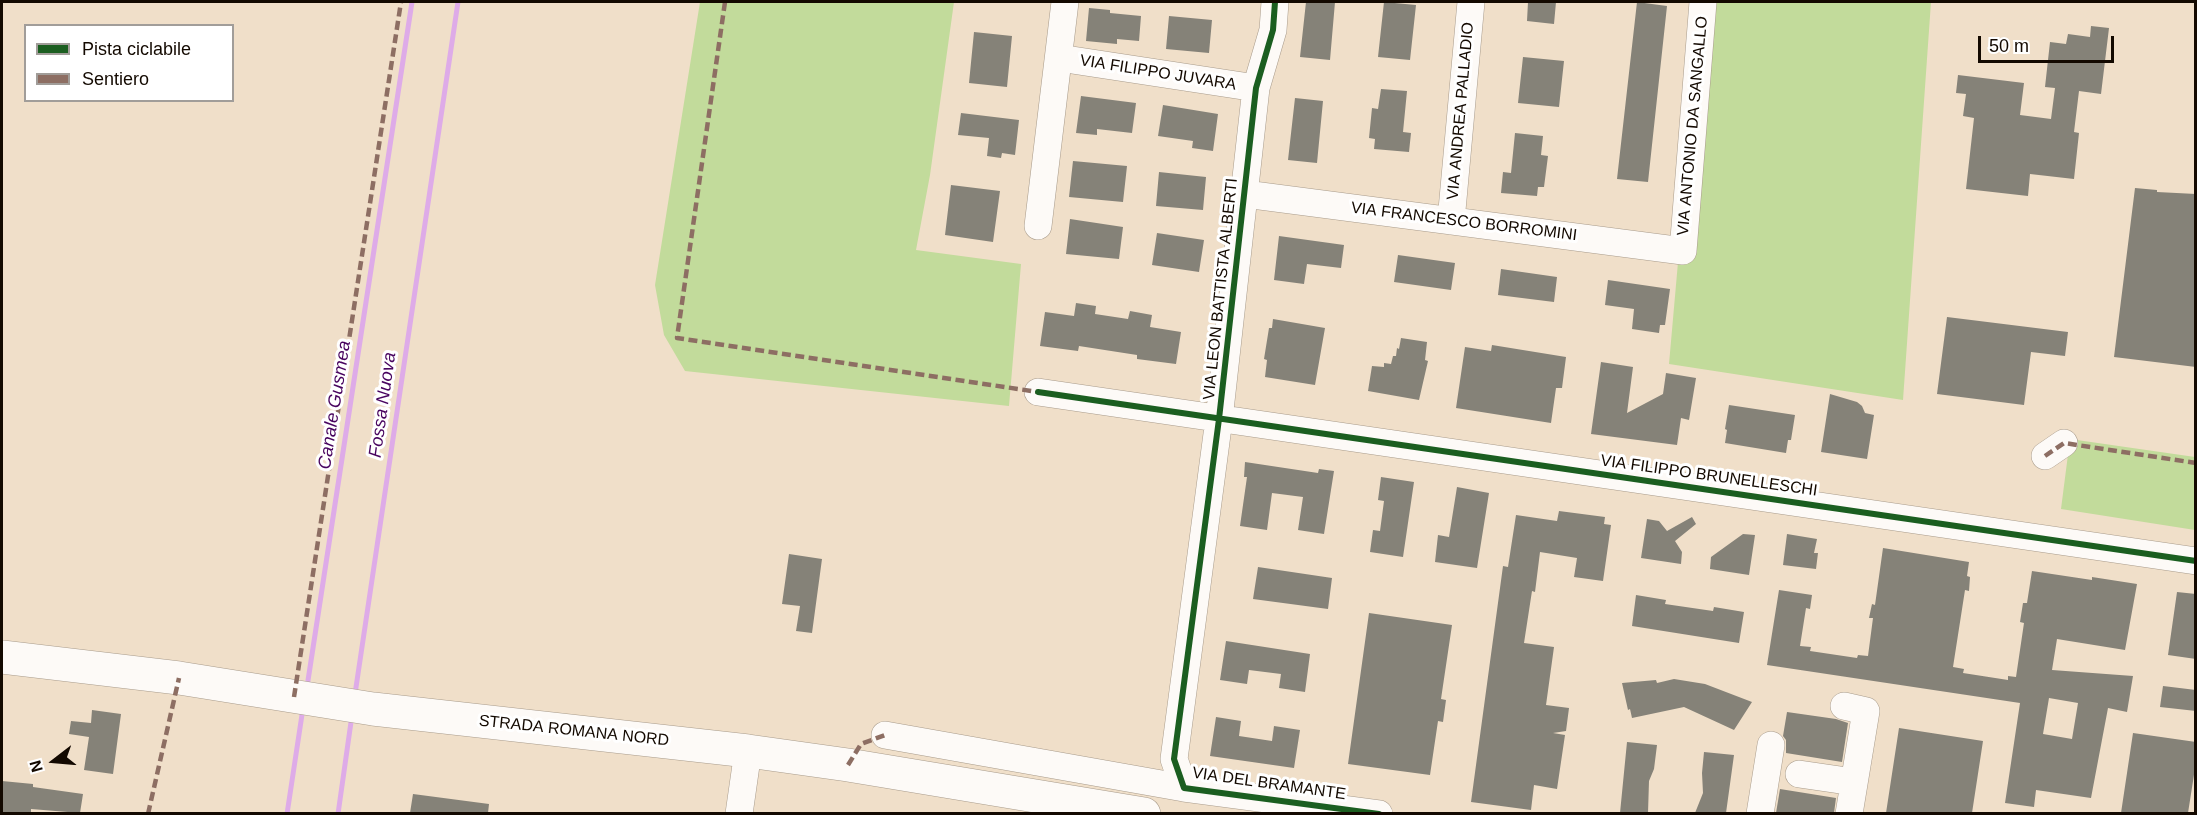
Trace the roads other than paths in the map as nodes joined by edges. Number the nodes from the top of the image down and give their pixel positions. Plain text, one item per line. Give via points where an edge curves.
1 (1065, 2) edge
2 (1275, 2) edge
3 (1471, 2) edge
4 (1703, 2) edge
5 (1059, 58) junction
6 (1256, 88) junction
7 (1245, 194) junction
8 (1450, 221) junction
9 (1038, 225) dead end
10 (1683, 251) joint
11 (1038, 392) dead end
12 (1219, 419) junction
13 (2196, 561) edge
14 (2, 657) edge
15 (1844, 706) dead end
16 (885, 735) dead end
17 (1771, 745) dead end
18 (748, 751) junction
19 (1174, 759) joint
20 (1798, 774) dead end
21 (1854, 782) junction
22 (1184, 788) junction
23 (739, 813) edge
24 (1144, 813) edge
25 (1379, 813) edge
26 (1760, 813) edge
27 (1849, 813) edge

1 - 5 street, VIA FILIPPO JUVARA
2 - 6 street, VIA LEON BATTISTA ALBERTI via 1273,30
3 - 8 street, VIA ANDREA PALLADIO
4 - 10 street, VIA ANTONIO DA SANGALLO
5 - 6 street, VIA FILIPPO JUVARA
5 - 9 street, VIA FILIPPO JUVARA
6 - 7 street, VIA LEON BATTISTA ALBERTI
7 - 8 street, VIA FRANCESCO BORROMINI
7 - 12 street, VIA LEON BATTISTA ALBERTI
8 - 10 street, VIA FRANCESCO BORROMINI
11 - 12 street, VIA FILIPPO BRUNELLESCHI
12 - 13 street, VIA FILIPPO BRUNELLESCHI
12 - 19 street, VIA LEON BATTISTA ALBERTI
14 - 18 main road, STRADA ROMANA NORD via 179,678 373,709
15 - 21 street via 1866,711
16 - 22 street
17 - 26 street
18 - 23 street
18 - 24 main road, STRADA ROMANA NORD
19 - 22 street, VIA DEL BRAMANTE
20 - 21 street
21 - 27 street
22 - 25 street, VIA DEL BRAMANTE

